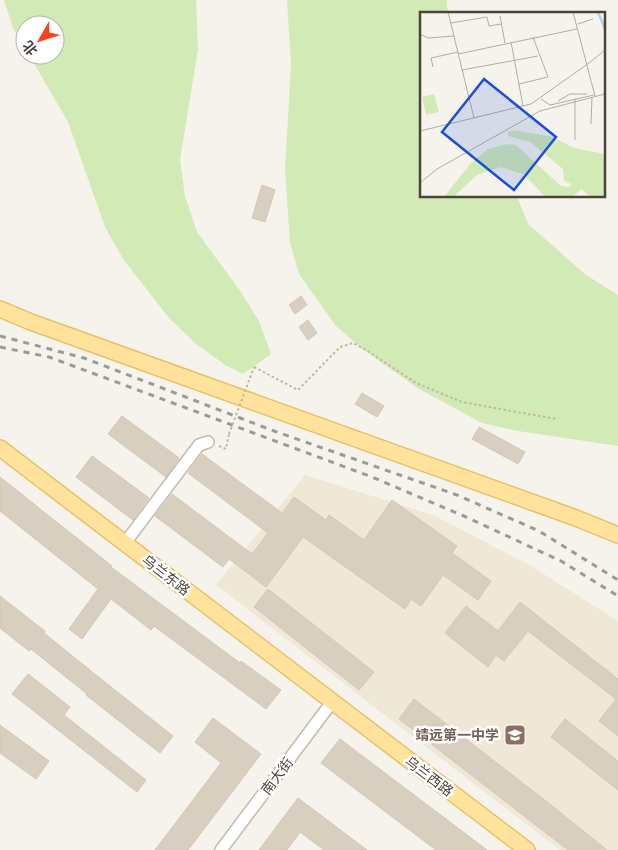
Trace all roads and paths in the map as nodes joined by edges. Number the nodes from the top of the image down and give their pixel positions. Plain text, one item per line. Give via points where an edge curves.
1 (0, 309) edge
2 (556, 419) dead end
3 (208, 442) joint
4 (0, 448) edge
5 (618, 535) edge
6 (125, 543) junction
7 (332, 702) junction
8 (221, 850) edge
9 (527, 850) edge

1 - 5 main road
2 - 3 path, bridge via 462,402 416,383 353,343 340,347 298,390 254,367 226,449
3 - 6 street via 199,445
4 - 6 main road, 乌兰东路
6 - 7 main road, 乌兰东路
7 - 8 street, 南大街
7 - 9 main road, 乌兰西路

